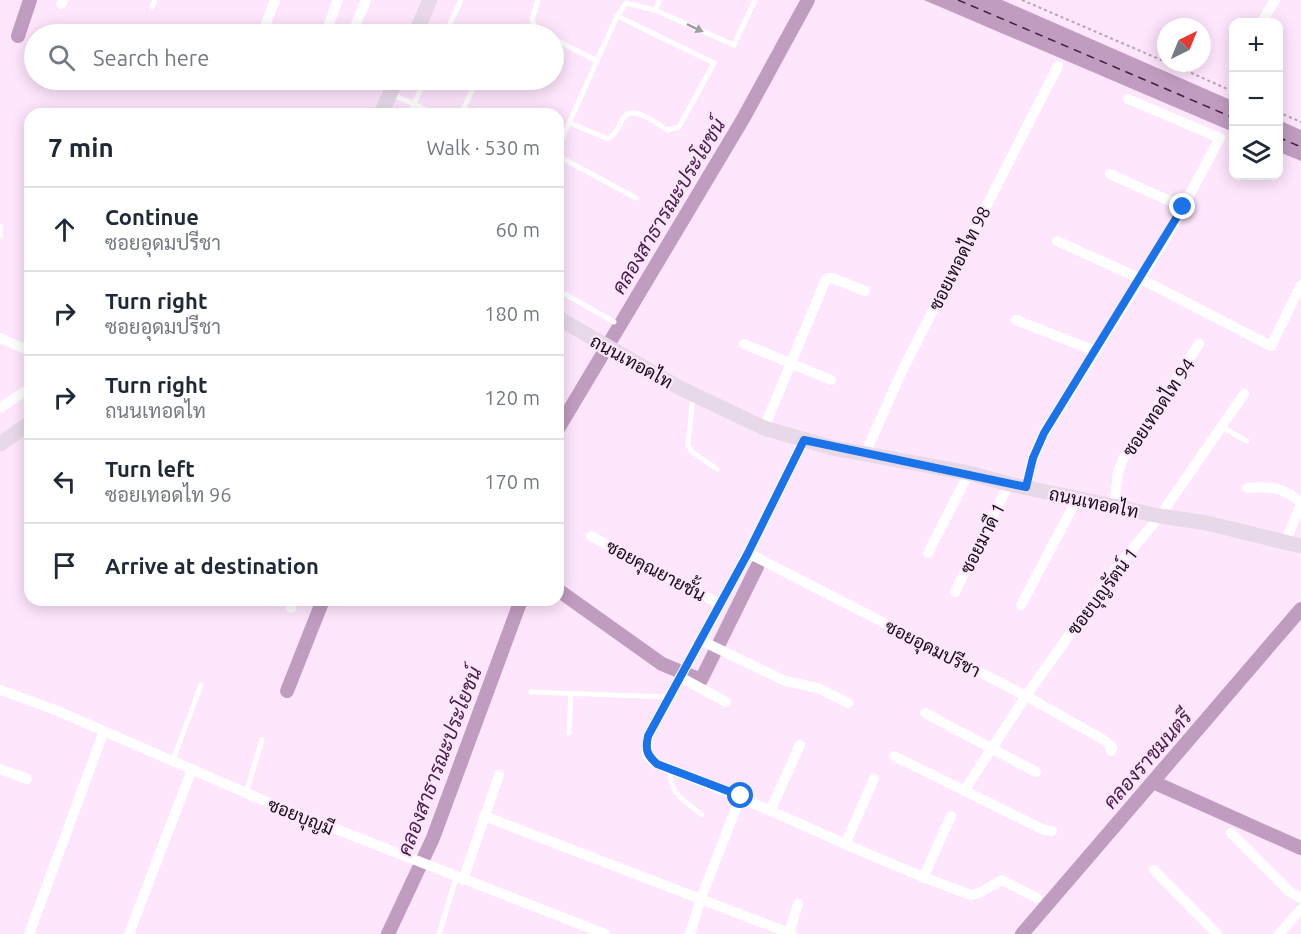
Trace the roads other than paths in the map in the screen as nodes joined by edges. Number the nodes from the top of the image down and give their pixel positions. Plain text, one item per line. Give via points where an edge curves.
1 (155, 0) edge
2 (275, 0) edge
3 (338, 0) edge
4 (366, 0) edge
5 (430, 0) edge
6 (461, 0) edge
7 (538, 0) edge
8 (660, 0) edge
9 (755, 0) edge
10 (1275, 0) edge
11 (152, 7) dead end
12 (655, 10) junction
13 (617, 16) junction
14 (1265, 18) edge
15 (266, 24) edge
16 (329, 24) edge
17 (356, 24) edge
18 (420, 24) edge
19 (450, 24) edge
20 (534, 24) edge
21 (564, 44) edge
22 (597, 61) junction
23 (1058, 66) dead end
24 (391, 90) edge
25 (398, 90) edge
26 (420, 90) edge
27 (472, 90) edge
28 (1128, 99) dead end
29 (414, 104) junction
30 (384, 108) edge
31 (412, 108) edge
32 (422, 108) edge
33 (464, 108) edge
34 (570, 123) junction
35 (564, 136) edge
36 (564, 159) edge
37 (1110, 174) dead end
38 (636, 198) dead end
39 (1183, 207) junction
40 (0, 226) edge
41 (0, 236) edge
42 (1057, 241) dead end
43 (1141, 279) junction
44 (1301, 285) edge
45 (865, 291) dead end
46 (564, 293) edge
47 (1016, 320) dead end
48 (564, 322) edge
49 (614, 322) dead end
50 (0, 338) edge
51 (744, 344) dead end
52 (1199, 344) dead end
53 (24, 348) edge
54 (1095, 351) junction
55 (790, 362) junction
56 (831, 380) dead end
57 (24, 392) dead end
58 (1244, 394) dead end
59 (693, 395) junction
60 (0, 408) edge
61 (24, 427) edge
62 (1221, 427) junction
63 (764, 428) junction
64 (804, 440) junction
65 (1247, 441) dead end
66 (0, 444) edge
67 (865, 453) junction
68 (717, 469) dead end
69 (969, 473) junction
70 (1009, 484) junction
71 (1026, 487) junction
72 (1247, 488) dead end
73 (1077, 499) junction
74 (1301, 503) edge
75 (1114, 506) junction
76 (1160, 516) junction
77 (591, 536) dead end
78 (1285, 542) junction
79 (1301, 546) edge
80 (748, 553) junction
81 (928, 553) dead end
82 (955, 592) dead end
83 (720, 604) junction
84 (1021, 605) dead end
85 (700, 640) junction
86 (680, 677) junction
87 (201, 685) dead end
88 (0, 690) edge
89 (531, 692) dead end
90 (571, 693) junction
91 (1026, 696) junction
92 (670, 697) junction
93 (726, 702) dead end
94 (848, 703) dead end
95 (925, 713) dead end
96 (104, 730) junction
97 (569, 733) dead end
98 (262, 740) dead end
99 (800, 745) dead end
100 (993, 747) junction
101 (1111, 751) dead end
102 (894, 756) dead end
103 (173, 760) junction
104 (0, 769) edge
105 (192, 769) junction
106 (670, 769) junction
107 (1036, 772) dead end
108 (499, 775) dead end
109 (27, 779) dead end
110 (874, 779) dead end
111 (964, 791) junction
112 (246, 793) junction
113 (741, 796) junction
114 (771, 809) junction
115 (702, 815) dead end
116 (484, 816) junction
117 (951, 816) dead end
118 (1052, 831) dead end
119 (1231, 833) dead end
120 (846, 842) junction
121 (1154, 870) dead end
122 (923, 878) junction
123 (459, 879) junction
124 (701, 898) junction
125 (1037, 898) dead end
126 (1301, 898) edge
127 (798, 904) dead end
128 (1301, 909) edge
129 (790, 933) edge
130 (28, 934) edge
131 (129, 934) edge
132 (439, 934) edge
133 (605, 934) edge
134 (690, 934) edge
135 (1217, 934) edge
136 (1279, 934) edge

1 - 11 lane
2 - 15 street
3 - 16 street
4 - 17 street
5 - 18 main road
6 - 19 lane
7 - 20 lane
8 - 12 lane
12 -> 9 lane via 734,45
10 - 14 street
12 - 13 lane via 628,3
13 - 22 lane
13 - 34 lane via 714,63 679,127 667,130 638,112 630,112 608,139
21 - 22 lane
22 - 34 lane
23 - 67 street, ซอยเทอดไท 98 via 903,369
24 - 30 main road
25 - 29 lane
26 - 29 lane
27 - 33 lane
28 - 39 street via 1220,138
29 - 31 lane
29 - 32 lane
34 - 35 lane
36 - 38 lane
37 - 39 street
39 - 43 street
40 - 41 lane
42 - 43 street
43 - 44 street via 1271,346
43 - 54 street
45 - 55 street via 826,279
46 - 49 lane
47 - 54 street
48 - 59 main road, ถนนเทอดไท
50 - 53 street
51 - 55 street
52 - 75 street, ซอยเทอดไท 94 via 1124,457
54 - 71 street via 1044,433
55 - 56 street
55 - 63 street
57 - 60 street
58 - 62 street, ซอยบุญรัตน์ 1
59 - 63 main road, ถนนเทอดไท
59 - 68 lane via 688,445
61 - 66 main road
62 - 65 lane
62 - 76 street, ซอยบุญรัตน์ 1
63 - 64 main road, ถนนเทอดไท
64 - 67 main road, ถนนเทอดไท
64 - 80 street
67 - 69 main road, ถนนเทอดไท
69 - 70 main road, ถนนเทอดไท
69 - 81 street
70 - 71 main road, ถนนเทอดไท
70 - 82 street, ซอยมาดี 1
71 - 73 main road, ถนนเทอดไท
72 - 74 street via 1273,486 1289,492
73 - 75 main road, ถนนเทอดไท
73 - 84 street
74 - 78 street
75 - 76 main road, ถนนเทอดไท
76 - 78 main road, ถนนเทอดไท
76 - 91 street, ซอยบุญรัตน์ 1 via 1117,567
77 - 83 street, ซอยคุณยายชั้น
78 - 79 main road, ถนนเทอดไท
80 - 83 street
80 - 91 street, ซอยอุดมปรีชา
83 - 85 street
85 - 86 street
85 - 94 street via 785,681 818,688
86 - 92 street
86 - 93 street
87 - 103 lane
88 - 96 street, ซอยบุญมี
89 - 90 lane
90 - 92 lane
90 - 97 lane
91 - 100 street, ซอยบุญรัตน์ 1
91 - 101 street, ซอยอุดมปรีชา via 1104,740
92 - 106 street via 646,746 647,755
95 - 100 street
96 - 103 street, ซอยบุญมี
96 - 130 street
98 - 112 lane
99 - 114 street
100 - 107 street
100 - 111 street, ซอยบุญรัตน์ 1
102 - 111 street
103 - 105 street, ซอยบุญมี
104 - 109 street
105 - 112 street, ซอยบุญมี
105 - 131 street
106 - 113 street
106 - 115 lane via 674,790
108 - 116 street
110 - 120 street
111 - 118 street
112 - 123 street, ซอยบุญมี
113 - 114 street
113 - 124 street
114 - 120 street
116 - 123 street
116 - 124 street
117 - 122 street
119 - 126 street via 1290,892
120 - 122 street
121 - 135 street
122 - 125 street via 971,895 1002,879
123 - 132 lane
123 - 133 street, ซอยบุญมี
124 - 129 street
124 - 134 street
127 - 129 street
128 - 136 street

